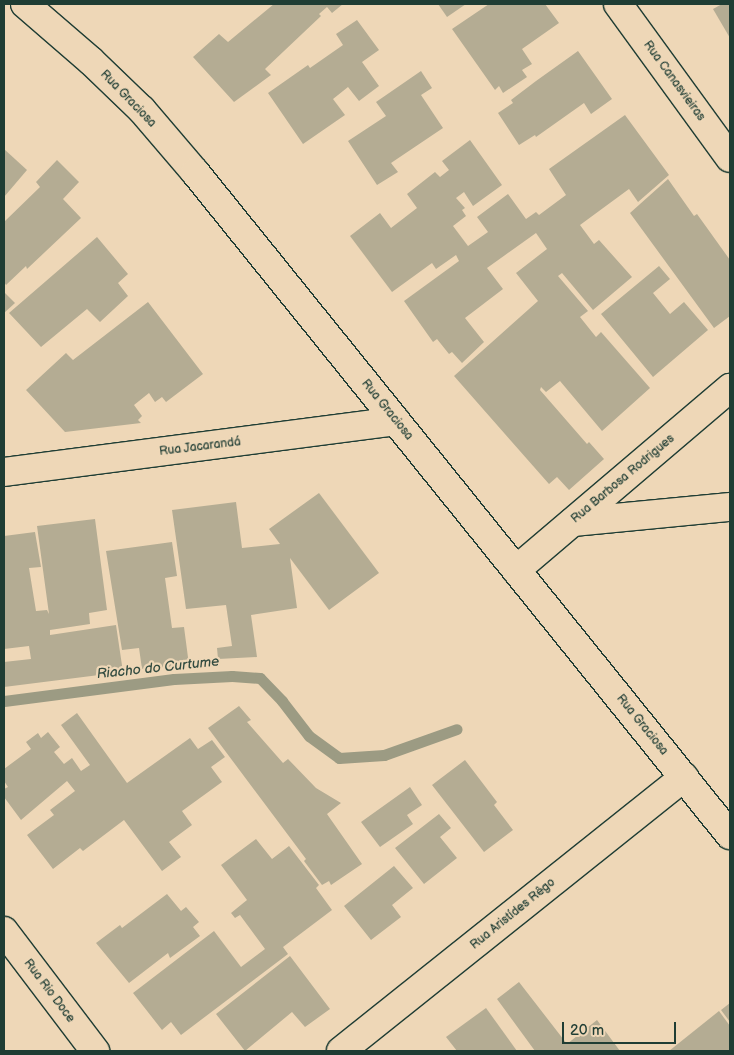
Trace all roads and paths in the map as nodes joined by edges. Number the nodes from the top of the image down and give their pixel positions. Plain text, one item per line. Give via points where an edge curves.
1 (25, 4) edge
2 (618, 4) edge
3 (730, 158) edge
4 (730, 388) edge
5 (396, 422) junction
6 (4, 472) edge
7 (730, 507) edge
8 (573, 522) junction
9 (516, 570) junction
10 (684, 777) junction
11 (730, 834) edge
12 (4, 931) edge
13 (95, 1051) edge
14 (342, 1051) edge

1 - 5 street, Rua Graciosa via 142,110
2 - 3 street, Rua Canasvieiras
4 - 8 street, Rua Barbosa Rodrigues
5 - 6 street, Rua Jacarandá
5 - 9 street, Rua Graciosa
7 - 8 street
8 - 9 street, Rua Barbosa Rodrigues
9 - 10 street, Rua Graciosa
10 - 11 street, Rua Graciosa
10 - 14 street, Rua Aristídes Rêgo
12 - 13 street, Rua Rio Doce

